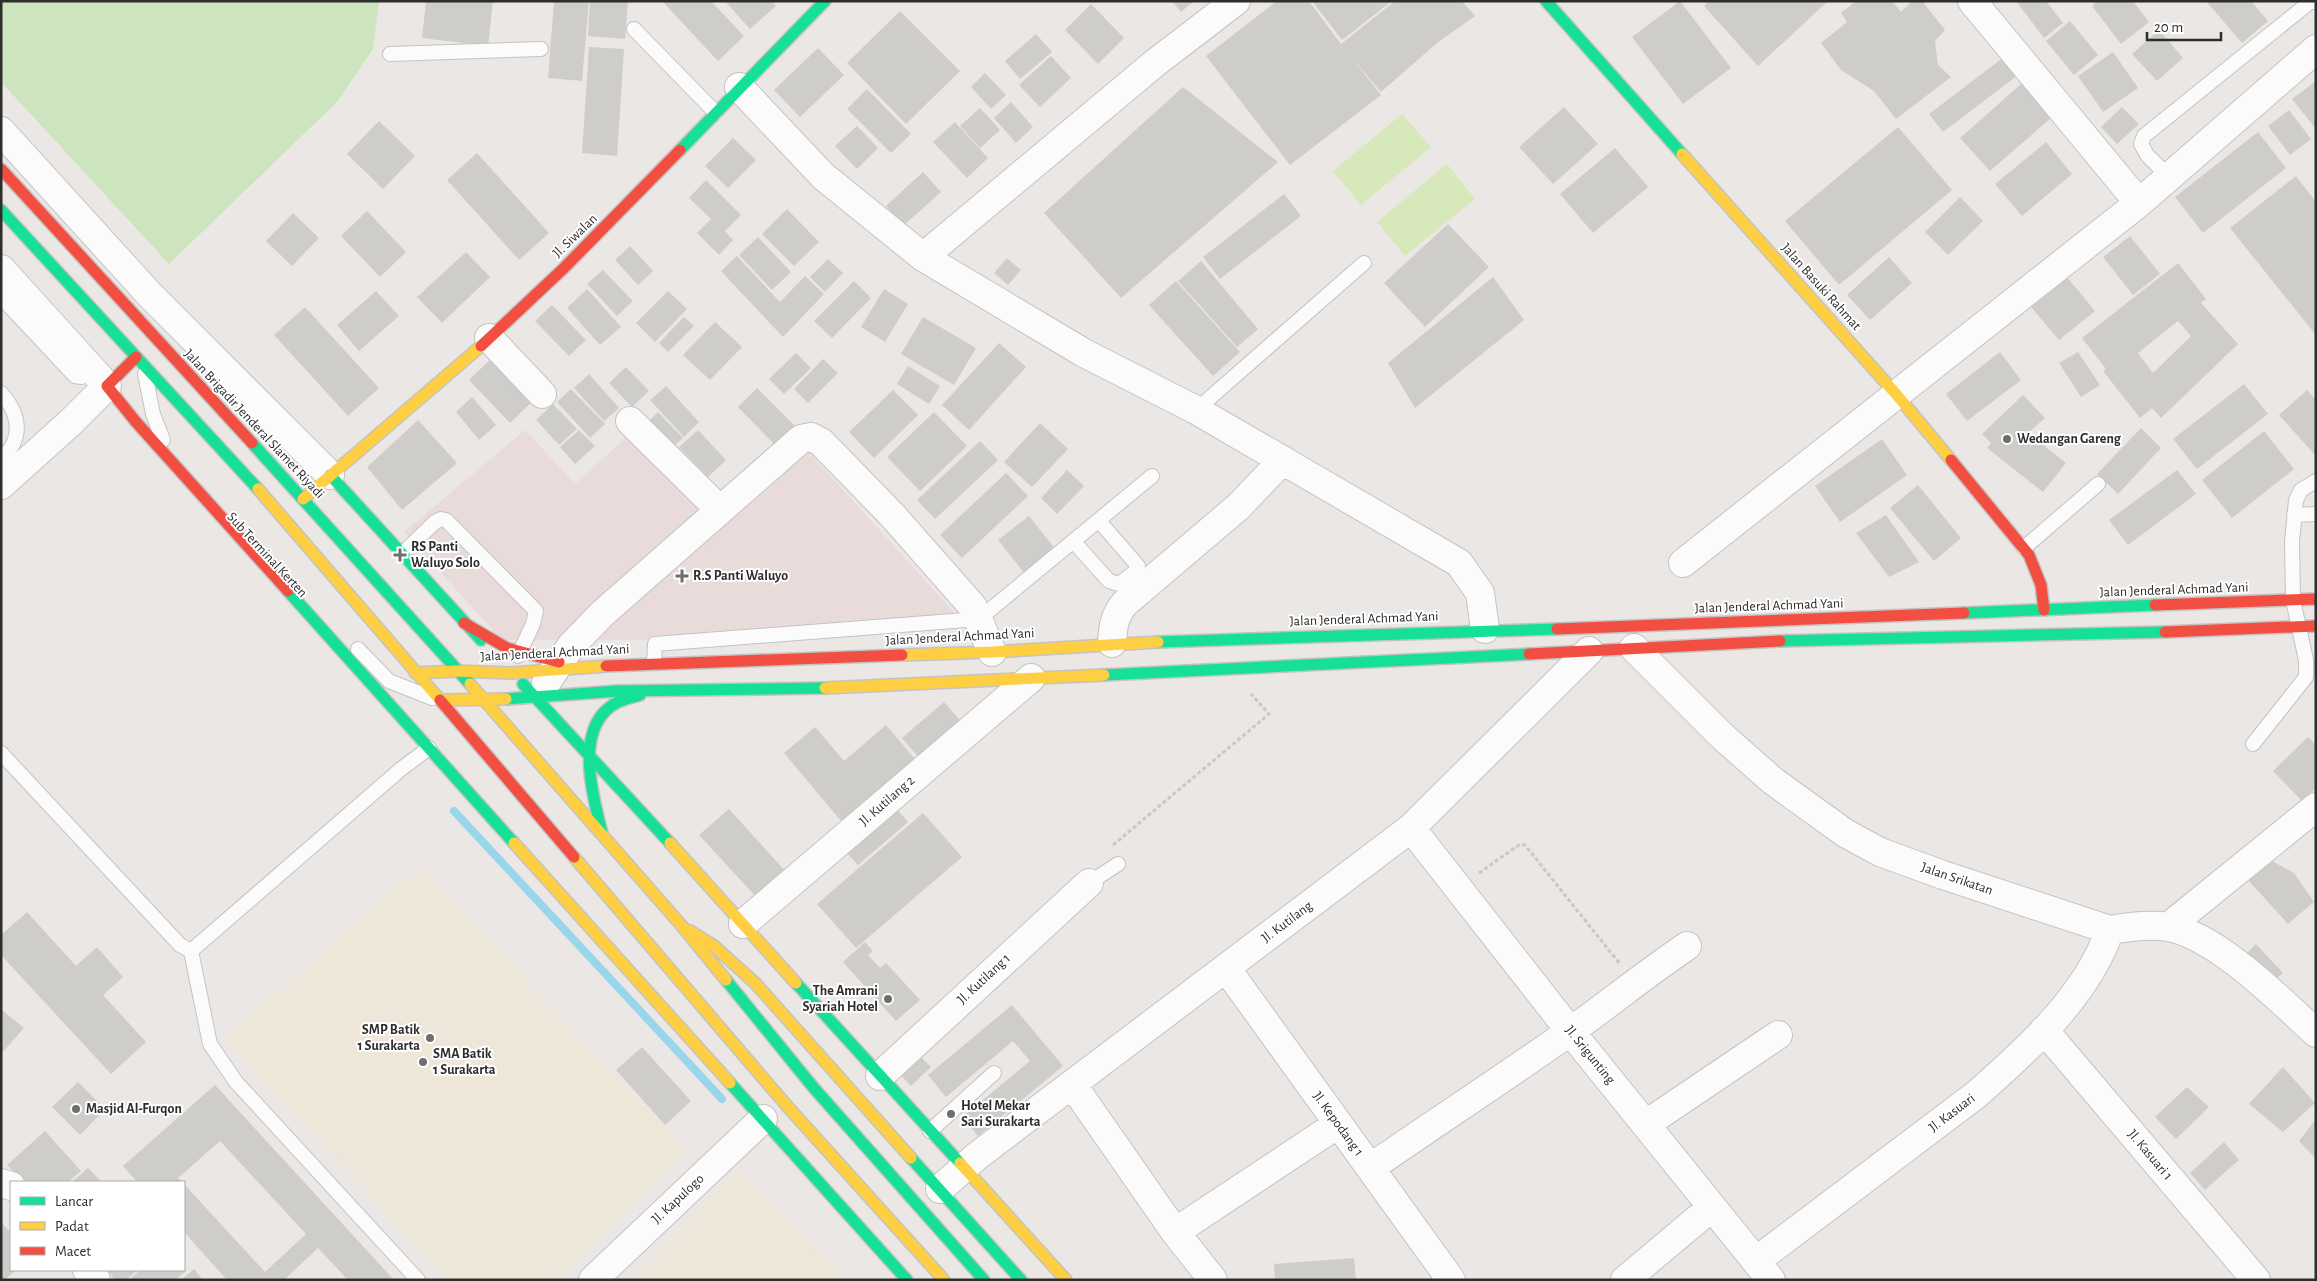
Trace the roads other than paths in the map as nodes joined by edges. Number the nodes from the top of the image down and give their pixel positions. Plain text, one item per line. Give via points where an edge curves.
1 (826, 1) edge
2 (1236, 1) edge
3 (1546, 1) edge
4 (2316, 2) edge
5 (1981, 4) edge
6 (634, 29) dead end
7 (541, 49) dead end
8 (2316, 49) edge
9 (390, 54) dead end
10 (739, 88) junction
11 (716, 112) junction
12 (1, 131) edge
13 (1, 168) edge
14 (2169, 177) junction
15 (2139, 203) junction
16 (1, 210) edge
17 (923, 257) junction
18 (1364, 263) dead end
19 (1, 269) edge
20 (1, 296) edge
21 (489, 338) junction
22 (140, 362) junction
23 (98, 386) junction
24 (1, 393) edge
25 (542, 394) dead end
26 (1896, 394) junction
27 (1196, 410) junction
28 (630, 421) dead end
29 (1, 438) edge
30 (12, 449) junction
31 (1, 459) edge
32 (1283, 460) junction
33 (330, 475) junction
34 (1152, 476) dead end
35 (2316, 481) edge
36 (2098, 484) dead end
37 (1, 485) edge
38 (303, 499) junction
39 (720, 510) junction
40 (2316, 514) edge
41 (2294, 515) junction
42 (1099, 520) junction
43 (1073, 541) junction
44 (2027, 552) junction
45 (402, 554) junction
46 (1683, 563) dead end
47 (2316, 598) edge
48 (2293, 600) junction
49 (1483, 612) junction
50 (2191, 618) junction
51 (979, 619) junction
52 (2044, 622) junction
53 (464, 623) junction
54 (2316, 626) edge
55 (2297, 627) junction
56 (874, 628) junction
57 (805, 633) junction
58 (759, 637) junction
59 (1112, 643) junction
60 (1634, 648) junction
61 (1589, 650) junction
62 (520, 652) junction
63 (992, 652) junction
64 (879, 656) junction
65 (808, 658) junction
66 (843, 658) junction
67 (754, 659) junction
68 (654, 662) junction
69 (556, 666) junction
70 (457, 671) junction
71 (415, 673) junction
72 (511, 673) junction
73 (1030, 678) junction
74 (843, 688) junction
75 (669, 690) junction
76 (538, 698) junction
77 (440, 700) junction
78 (484, 700) junction
79 (2253, 744) dead end
80 (429, 748) junction
81 (1, 753) edge
82 (588, 754) junction
83 (2316, 807) edge
84 (1411, 828) junction
85 (603, 836) junction
86 (1118, 864) dead end
87 (1089, 883) joint
88 (743, 924) junction
89 (682, 926) junction
90 (2168, 927) junction
91 (2110, 930) junction
92 (1687, 946) dead end
93 (191, 951) junction
94 (1226, 968) junction
95 (2044, 1030) junction
96 (1570, 1031) junction
97 (2316, 1033) edge
98 (1778, 1035) dead end
99 (994, 1073) dead end
100 (880, 1076) junction
101 (1072, 1084) junction
102 (763, 1119) junction
103 (1338, 1124) junction
104 (1646, 1124) junction
105 (930, 1131) junction
106 (964, 1168) junction
107 (1370, 1168) junction
108 (940, 1189) junction
109 (1712, 1207) junction
110 (1175, 1232) junction
111 (1763, 1270) edge
112 (418, 1280) edge
113 (593, 1280) edge
114 (907, 1280) edge
115 (944, 1280) edge
116 (984, 1280) edge
117 (1020, 1280) edge
118 (1066, 1280) edge
119 (1213, 1280) edge
120 (1451, 1280) edge
121 (1625, 1280) edge
122 (2256, 1280) edge

1 - 10 main road, Jl. Siwalan
2 - 17 street via 1155,63
3 - 26 main road, Jalan Basuki Rahmat
4 - 14 lane via 2310,2 2144,136 2141,144
5 - 15 street
6 - 11 lane
7 - 9 lane
8 - 14 street
10 - 11 main road, Jl. Siwalan
10 - 17 street via 823,176
11 - 21 main road, Jl. Siwalan via 609,223
12 - 33 street via 150,295
13 - 38 main road, Jalan Brigadir Jenderal Slamet Riyadi
14 - 15 street
15 - 26 street
16 - 22 main road
17 - 27 street via 1084,353
18 - 27 lane
19 - 23 street
20 - 23 lane via 75,376
21 - 25 street
21 - 33 main road, Jl. Siwalan
22 - 23 main road
22 - 71 main road via 283,517
22 - 77 lane, Sub Terminal Kerten via 158,431 168,448 389,682
23 - 37 street via 71,422
23 - 80 main road via 136,422
24 - 30 lane via 12,404 17,428
26 - 44 main road, Jalan Basuki Rahmat
26 - 46 street
27 - 32 street
28 - 39 street
29 - 30 lane
30 - 31 lane
32 - 49 street via 1459,563
32 - 59 street via 1238,507 1125,603 1114,623
33 - 38 main road, Jl. Siwalan
33 - 45 main road
34 - 42 lane
35 - 41 lane via 2301,490
36 - 44 lane
38 - 70 main road, Jalan Brigadir Jenderal Slamet Riyadi
39 - 51 street via 801,440 811,437 821,442 893,516
39 - 69 street via 603,613
40 - 41 lane
41 - 48 lane
42 - 43 lane
42 - 43 lane via 1138,566 1137,570 1119,584 1109,581
43 - 51 lane
44 - 52 main road, Jalan Basuki Rahmat via 2044,587
45 - 53 main road
45 - 62 lane via 435,522 446,520 536,611 534,624
47 - 48 main road, Jalan Jenderal Achmad Yani
48 - 50 main road, Jalan Jenderal Achmad Yani
48 - 55 lane
49 - 52 main road, Jalan Jenderal Achmad Yani via 1625,627
49 - 59 main road, Jalan Jenderal Achmad Yani
50 - 52 main road, Jalan Jenderal Achmad Yani
50 - 52 main road, Jalan Jenderal Achmad Yani
50 - 55 main road, Jalan Jenderal Achmad Yani
51 - 56 lane
51 - 63 street
52 - 60 main road, Jalan Jenderal Achmad Yani via 1786,641
53 - 62 main road
53 - 72 main road
54 - 55 main road, Jalan Jenderal Achmad Yani
55 - 79 lane via 2306,660 2306,677
56 - 57 lane
56 - 64 lane
57 - 58 lane
57 - 65 lane
58 - 67 lane
58 - 68 lane via 655,644
59 - 63 main road, Jalan Jenderal Achmad Yani
60 - 61 main road, Jalan Jenderal Achmad Yani
60 - 91 street, Jalan Srikatan via 1681,697 1758,768 1845,833 1880,852
61 - 73 main road, Jalan Jenderal Achmad Yani
61 - 84 street, Jl. Kutilang
62 - 69 main road
62 - 72 lane
63 - 64 main road, Jalan Jenderal Achmad Yani
64 - 66 main road, Jalan Jenderal Achmad Yani
65 - 66 main road, Jalan Jenderal Achmad Yani
65 - 67 main road, Jalan Jenderal Achmad Yani
66 - 74 main road
67 - 68 main road, Jalan Jenderal Achmad Yani
68 - 69 main road, Jalan Jenderal Achmad Yani via 586,668
69 - 72 main road, Jalan Jenderal Achmad Yani
69 - 76 street
70 - 71 main road, Jalan Jenderal Achmad Yani
70 - 72 main road, Jalan Jenderal Achmad Yani
70 - 78 main road, Jalan Brigadir Jenderal Slamet Riyadi
71 - 77 main road
72 - 76 main road
73 - 74 main road, Jalan Jenderal Achmad Yani
73 - 88 street, Jl. Kutilang 2
74 - 75 main road, Jalan Jenderal Achmad Yani
75 - 76 main road, Jalan Jenderal Achmad Yani
75 - 82 main road via 631,697 614,705 601,716 593,731 588,742
76 - 78 main road, Jalan Jenderal Achmad Yani
76 - 82 main road
77 - 78 main road, Jalan Jenderal Achmad Yani
77 - 115 main road via 787,1106
78 - 85 main road, Jalan Brigadir Jenderal Slamet Riyadi
80 - 93 lane via 400,769
80 - 102 main road
81 - 93 lane via 180,945
82 - 85 main road
82 - 88 main road
83 - 90 street
84 - 94 street, Jl. Kutilang
84 - 96 street, Jl. Srigunting
85 - 89 main road, Jalan Brigadir Jenderal Slamet Riyadi
86 - 87 lane
87 - 100 street, Jl. Kutilang 1
88 - 100 main road
89 - 108 main road via 714,946 755,983
89 - 116 main road via 813,1087
90 - 91 street, Jalan Srikatan via 2138,926
90 - 97 street, Jalan Srikatan via 2209,944 2228,956
91 - 95 street, Jl. Kasuari via 2099,960
92 - 96 street
93 - 112 lane via 210,1044 236,1082
94 - 101 street, Jl. Kutilang
94 - 103 street, Jl. Kepodang 1
95 - 111 street, Jl. Kasuari via 1977,1094
95 - 122 street, Jl. Kasuari 1
96 - 104 street, Jl. Srigunting
96 - 107 street
98 - 104 street
99 - 105 lane
100 - 105 main road
101 - 106 street, Jl. Kutilang
101 - 110 street
102 - 113 street, Jl. Kapulogo
102 - 114 main road
103 - 107 street, Jl. Kepodang 1
103 - 110 street
104 - 109 street, Jl. Srigunting
105 - 106 main road
106 - 108 street, Jl. Kutilang
106 - 118 main road
107 - 120 street, Jl. Kepodang 1
108 - 117 main road
109 - 111 street, Jl. Srigunting
109 - 121 street
110 - 119 street

